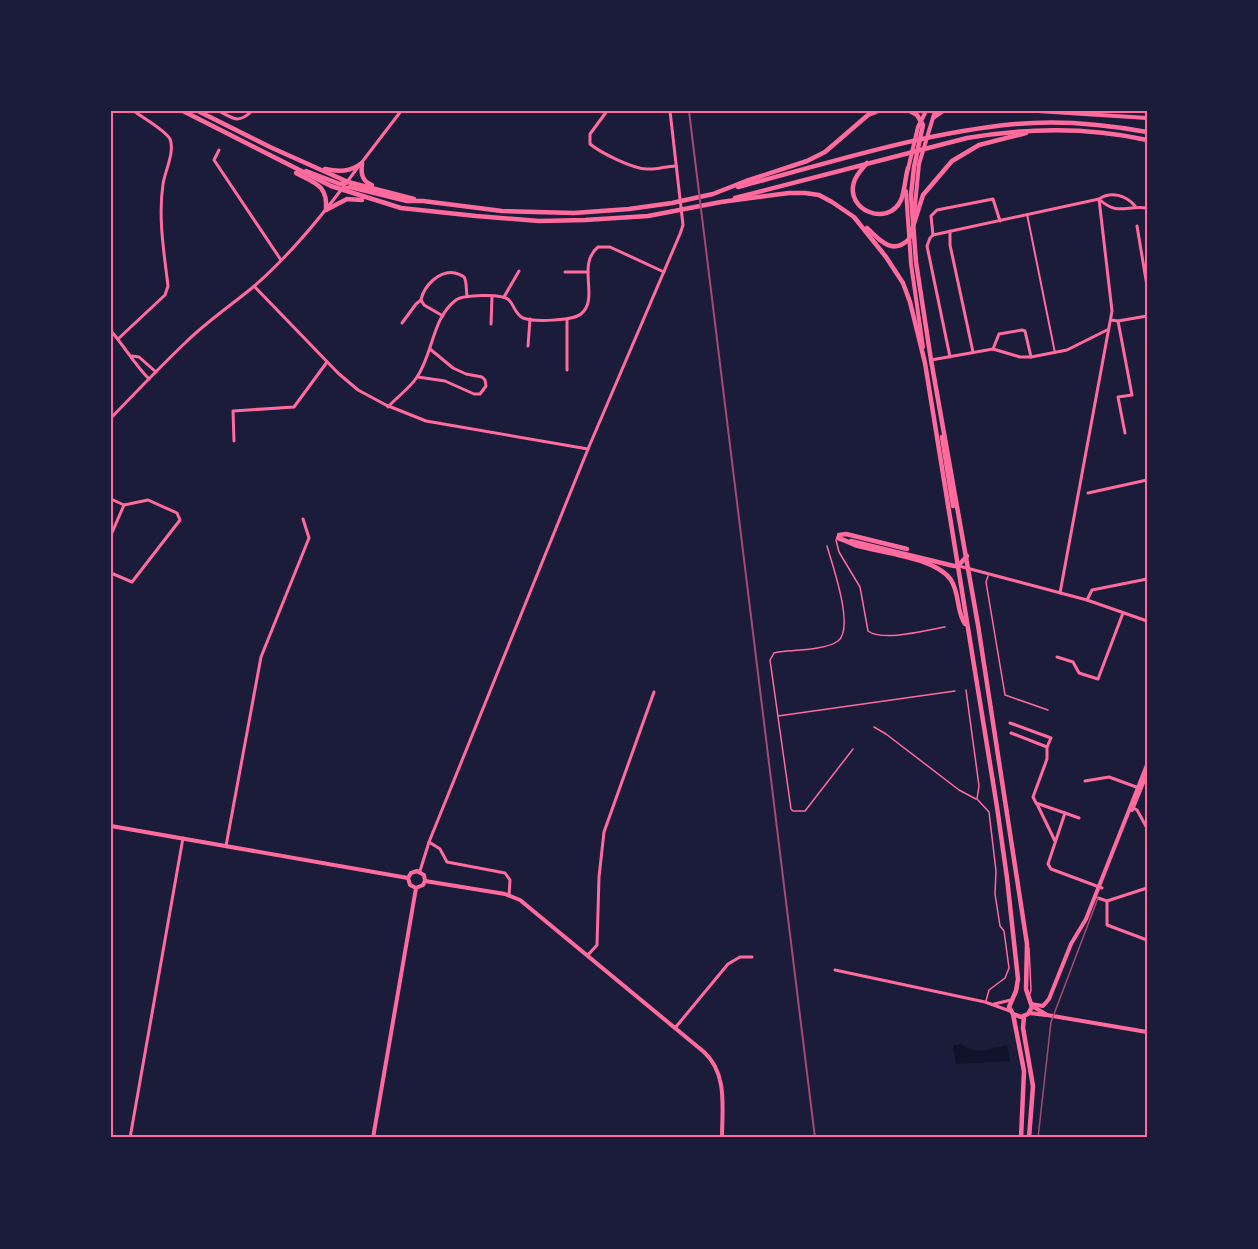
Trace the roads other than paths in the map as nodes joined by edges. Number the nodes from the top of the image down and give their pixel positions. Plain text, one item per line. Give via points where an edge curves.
1 (134, 111) edge
2 (183, 111) edge
3 (198, 111) edge
4 (219, 111) edge
5 (252, 111) edge
6 (401, 111) edge
7 (607, 111) edge
8 (670, 111) edge
9 (873, 111) edge
10 (879, 111) edge
11 (910, 111) edge
12 (926, 111) edge
13 (934, 111) edge
14 (942, 111) edge
15 (1037, 111) edge
16 (1075, 113) edge
17 (868, 115) junction
18 (932, 118) junction
19 (1147, 118) edge
20 (921, 124) junction
21 (1037, 130) junction
22 (1147, 132) edge
23 (1147, 140) edge
24 (219, 150) dead end
25 (266, 154) junction
26 (362, 163) junction
27 (867, 163) junction
28 (916, 165) junction
29 (290, 166) junction
30 (315, 166) junction
31 (676, 166) junction
32 (908, 168) junction
33 (348, 182) junction
34 (342, 190) junction
35 (724, 191) junction
36 (1099, 199) junction
37 (423, 201) junction
38 (721, 202) junction
39 (385, 205) junction
40 (1135, 206) junction
41 (1147, 208) edge
42 (326, 210) junction
43 (1027, 214) junction
44 (854, 217) junction
45 (914, 221) junction
46 (1000, 221) junction
47 (1137, 226) dead end
48 (950, 231) junction
49 (933, 235) junction
50 (909, 240) junction
51 (281, 260) junction
52 (519, 271) dead end
53 (565, 272) dead end
54 (588, 272) junction
55 (664, 272) junction
56 (254, 286) junction
57 (1147, 286) edge
58 (467, 296) junction
59 (492, 296) junction
60 (504, 297) junction
61 (422, 300) junction
62 (443, 316) junction
63 (1147, 316) edge
64 (531, 320) junction
65 (567, 320) junction
66 (1110, 320) junction
67 (1118, 321) junction
68 (402, 323) dead end
69 (491, 324) dead end
70 (1107, 330) junction
71 (111, 331) edge
72 (118, 339) junction
73 (528, 346) dead end
74 (430, 349) junction
75 (993, 349) junction
76 (973, 351) junction
77 (1055, 352) junction
78 (132, 356) junction
79 (950, 357) junction
80 (1031, 357) junction
81 (931, 360) junction
82 (327, 362) junction
83 (925, 363) junction
84 (567, 370) dead end
85 (156, 372) junction
86 (418, 377) junction
87 (149, 379) junction
88 (938, 398) junction
89 (388, 406) junction
90 (111, 418) edge
91 (1125, 433) dead end
92 (234, 441) dead end
93 (588, 448) junction
94 (1147, 480) edge
95 (1088, 493) dead end
96 (111, 499) edge
97 (124, 505) junction
98 (953, 506) dead end
99 (303, 519) dead end
100 (111, 535) edge
101 (838, 538) junction
102 (848, 541) junction
103 (826, 546) dead end
104 (908, 549) dead end
105 (967, 556) junction
106 (958, 566) junction
107 (969, 569) junction
108 (111, 573) edge
109 (988, 575) junction
110 (1147, 579) edge
111 (1060, 593) junction
112 (1087, 600) junction
113 (1123, 613) junction
114 (1147, 621) edge
115 (967, 626) junction
116 (945, 627) dead end
117 (1057, 657) dead end
118 (966, 690) dead end
119 (955, 691) dead end
120 (654, 692) dead end
121 (1048, 710) dead end
122 (777, 716) junction
123 (1010, 723) dead end
124 (874, 727) dead end
125 (1011, 733) dead end
126 (1047, 747) junction
127 (853, 749) dead end
128 (1147, 765) edge
129 (1147, 773) edge
130 (1085, 781) dead end
131 (1139, 788) junction
132 (977, 799) junction
133 (1036, 803) junction
134 (1132, 807) junction
135 (1065, 813) junction
136 (1079, 818) dead end
137 (111, 826) edge
138 (1147, 828) edge
139 (183, 838) junction
140 (429, 842) junction
141 (1055, 842) junction
142 (226, 846) junction
143 (420, 871) junction
144 (408, 878) junction
145 (425, 881) junction
146 (416, 888) junction
147 (1100, 888) junction
148 (1147, 888) edge
149 (509, 896) junction
150 (1096, 897) junction
151 (1107, 901) junction
152 (1147, 940) edge
153 (588, 955) junction
154 (752, 957) dead end
155 (835, 970) dead end
156 (1028, 997) junction
157 (1013, 998) junction
158 (986, 1002) junction
159 (993, 1004) junction
160 (1031, 1004) junction
161 (1012, 1013) junction
162 (1027, 1015) junction
163 (1047, 1015) junction
164 (675, 1028) junction
165 (1147, 1032) edge
166 (130, 1138) edge
167 (373, 1138) edge
168 (722, 1138) edge
169 (926, 1138) edge
170 (931, 1138) edge
171 (1021, 1138) edge
172 (1029, 1138) edge

1 - 72 street via 166,134 172,148 160,206 168,286 165,295
2 - 25 main road
3 - 30 main road
4 - 5 street via 237,120
6 - 26 street
7 - 31 street via 590,134 590,144 638,167
8 - 31 street
9 - 17 street
10 - 17 main road
11 - 20 main road
12 - 20 street
13 - 18 street
14 - 18 street
15 - 16 street
16 - 19 street
17 - 35 main road via 825,152
18 - 28 street
20 - 28 main road
20 - 32 street
21 - 23 main road
21 - 27 main road via 967,138
21 - 45 main road via 979,145 952,161 923,195
22 - 35 main road via 1087,124 1017,124 977,129 890,147
24 - 51 street via 214,160
25 - 29 main road
25 - 42 main road via 322,188
26 - 30 main road via 338,172
26 - 33 street
26 - 37 main road via 366,183
27 - 32 main road via 855,178 852,190 863,210 872,214 889,212 900,201
27 - 38 main road
28 - 45 main road via 911,195
29 - 33 main road via 333,183
29 - 34 main road
30 - 33 main road
31 - 55 street via 683,222
32 - 50 street via 905,197
33 - 34 street
33 - 37 main road
34 - 37 main road via 350,187 407,201
34 - 39 main road
34 - 42 street
35 - 37 main road via 672,203 574,213 502,211
36 - 40 street via 1119,210
36 - 40 street via 1120,195
36 - 43 street
36 - 66 street
38 - 39 main road via 648,216 539,221
38 - 44 main road via 805,193 819,195
39 - 42 main road via 353,198
40 - 41 street
42 - 51 street
43 - 46 street
43 - 77 street
44 - 50 main road via 885,245 900,246
44 - 83 main road via 903,283
45 - 50 main road
45 - 81 main road
46 - 48 street
46 - 49 street via 993,199 937,210 931,216
47 - 57 street
48 - 49 street
48 - 76 street
49 - 79 street via 927,246
50 - 83 street
51 - 56 street
52 - 60 street
53 - 54 street
54 - 55 street via 591,253 598,247 610,247
54 - 65 street via 587,306 580,315
55 - 93 street
56 - 82 street
56 - 85 street via 207,322
58 - 59 street
58 - 61 street via 463,275 444,273 430,284
58 - 62 street via 458,298
59 - 60 street
59 - 69 street
60 - 64 street via 517,313
61 - 62 street
61 - 68 street
62 - 74 street
63 - 67 street
64 - 65 street
64 - 73 street
65 - 84 street
66 - 67 street
66 - 70 street
67 - 91 street via 1132,395 1118,397
70 - 77 street
70 - 111 street
71 - 72 street
72 - 78 street
74 - 86 street
74 - 86 street via 453,368 482,377 486,386 480,394 474,394 446,381
75 - 76 street
75 - 80 street
75 - 80 street via 999,334 1022,330 1028,338
76 - 79 street
77 - 80 street
78 - 85 street via 139,357
78 - 87 street
79 - 81 street
81 - 88 main road
82 - 89 street via 358,390
82 - 92 street via 294,407 233,411
83 - 106 main road
85 - 87 street
86 - 89 street
87 - 90 street
88 - 98 main road
88 - 105 main road
89 - 93 street via 426,421
93 - 140 street
94 - 95 street
96 - 97 street
97 - 100 street
97 - 108 street via 148,500 177,513 180,520 132,582
99 - 142 street via 309,538 261,657
101 - 102 main road
101 - 104 main road via 846,534
101 - 116 lane via 839,552 860,587 868,631 884,636
102 - 106 main road
102 - 115 main road via 942,571 956,589 961,618
103 - 122 lane via 838,584 844,629 839,640 831,644 771,656
105 - 106 main road
105 - 107 main road
106 - 107 street
106 - 115 main road
107 - 109 street
107 - 156 main road via 1027,944
109 - 111 street
109 - 121 lane via 1005,695
110 - 112 street via 1092,590
111 - 112 street
112 - 113 street
113 - 114 street
113 - 117 street via 1098,679 1079,673 1073,662
115 - 157 main road via 1007,879 1018,979
118 - 132 lane via 979,786
119 - 122 lane
120 - 153 street via 604,832 597,945
122 - 127 lane via 793,812 806,811
123 - 126 street via 1051,738
124 - 132 lane
125 - 126 street
126 - 133 street via 1047,759 1033,797
128 - 131 street
129 - 131 street
130 - 131 street via 1109,777
131 - 134 street
132 - 158 lane via 990,817 995,894 1009,968 1005,978 989,990
133 - 135 street
133 - 141 street
134 - 138 street
134 - 147 street
135 - 136 street
135 - 141 street
137 - 139 street
139 - 142 street
139 - 166 street
140 - 143 street
140 - 149 street via 441,849 447,861 505,873 510,880
141 - 147 street via 1048,864 1051,869
142 - 144 street
143 - 144 street via 414,871
143 - 145 street
144 - 146 street
145 - 146 street
145 - 149 street
146 - 167 street
147 - 150 street
148 - 151 street
149 - 153 street via 524,903
150 - 151 street
150 - 160 street via 1046,1004
151 - 152 street via 1107,925
153 - 164 street
154 - 164 street via 740,957 728,964
155 - 158 street
156 - 157 main road via 1020,994
156 - 160 main road
157 - 159 street
157 - 161 main road
158 - 159 street
159 - 161 street
160 - 162 main road
160 - 163 street
161 - 162 main road via 1018,1017
161 - 171 main road via 1024,1071
162 - 163 street
162 - 172 main road via 1023,1028 1033,1086
163 - 165 street
164 - 168 street via 718,1070 722,1084
169 - 170 street

